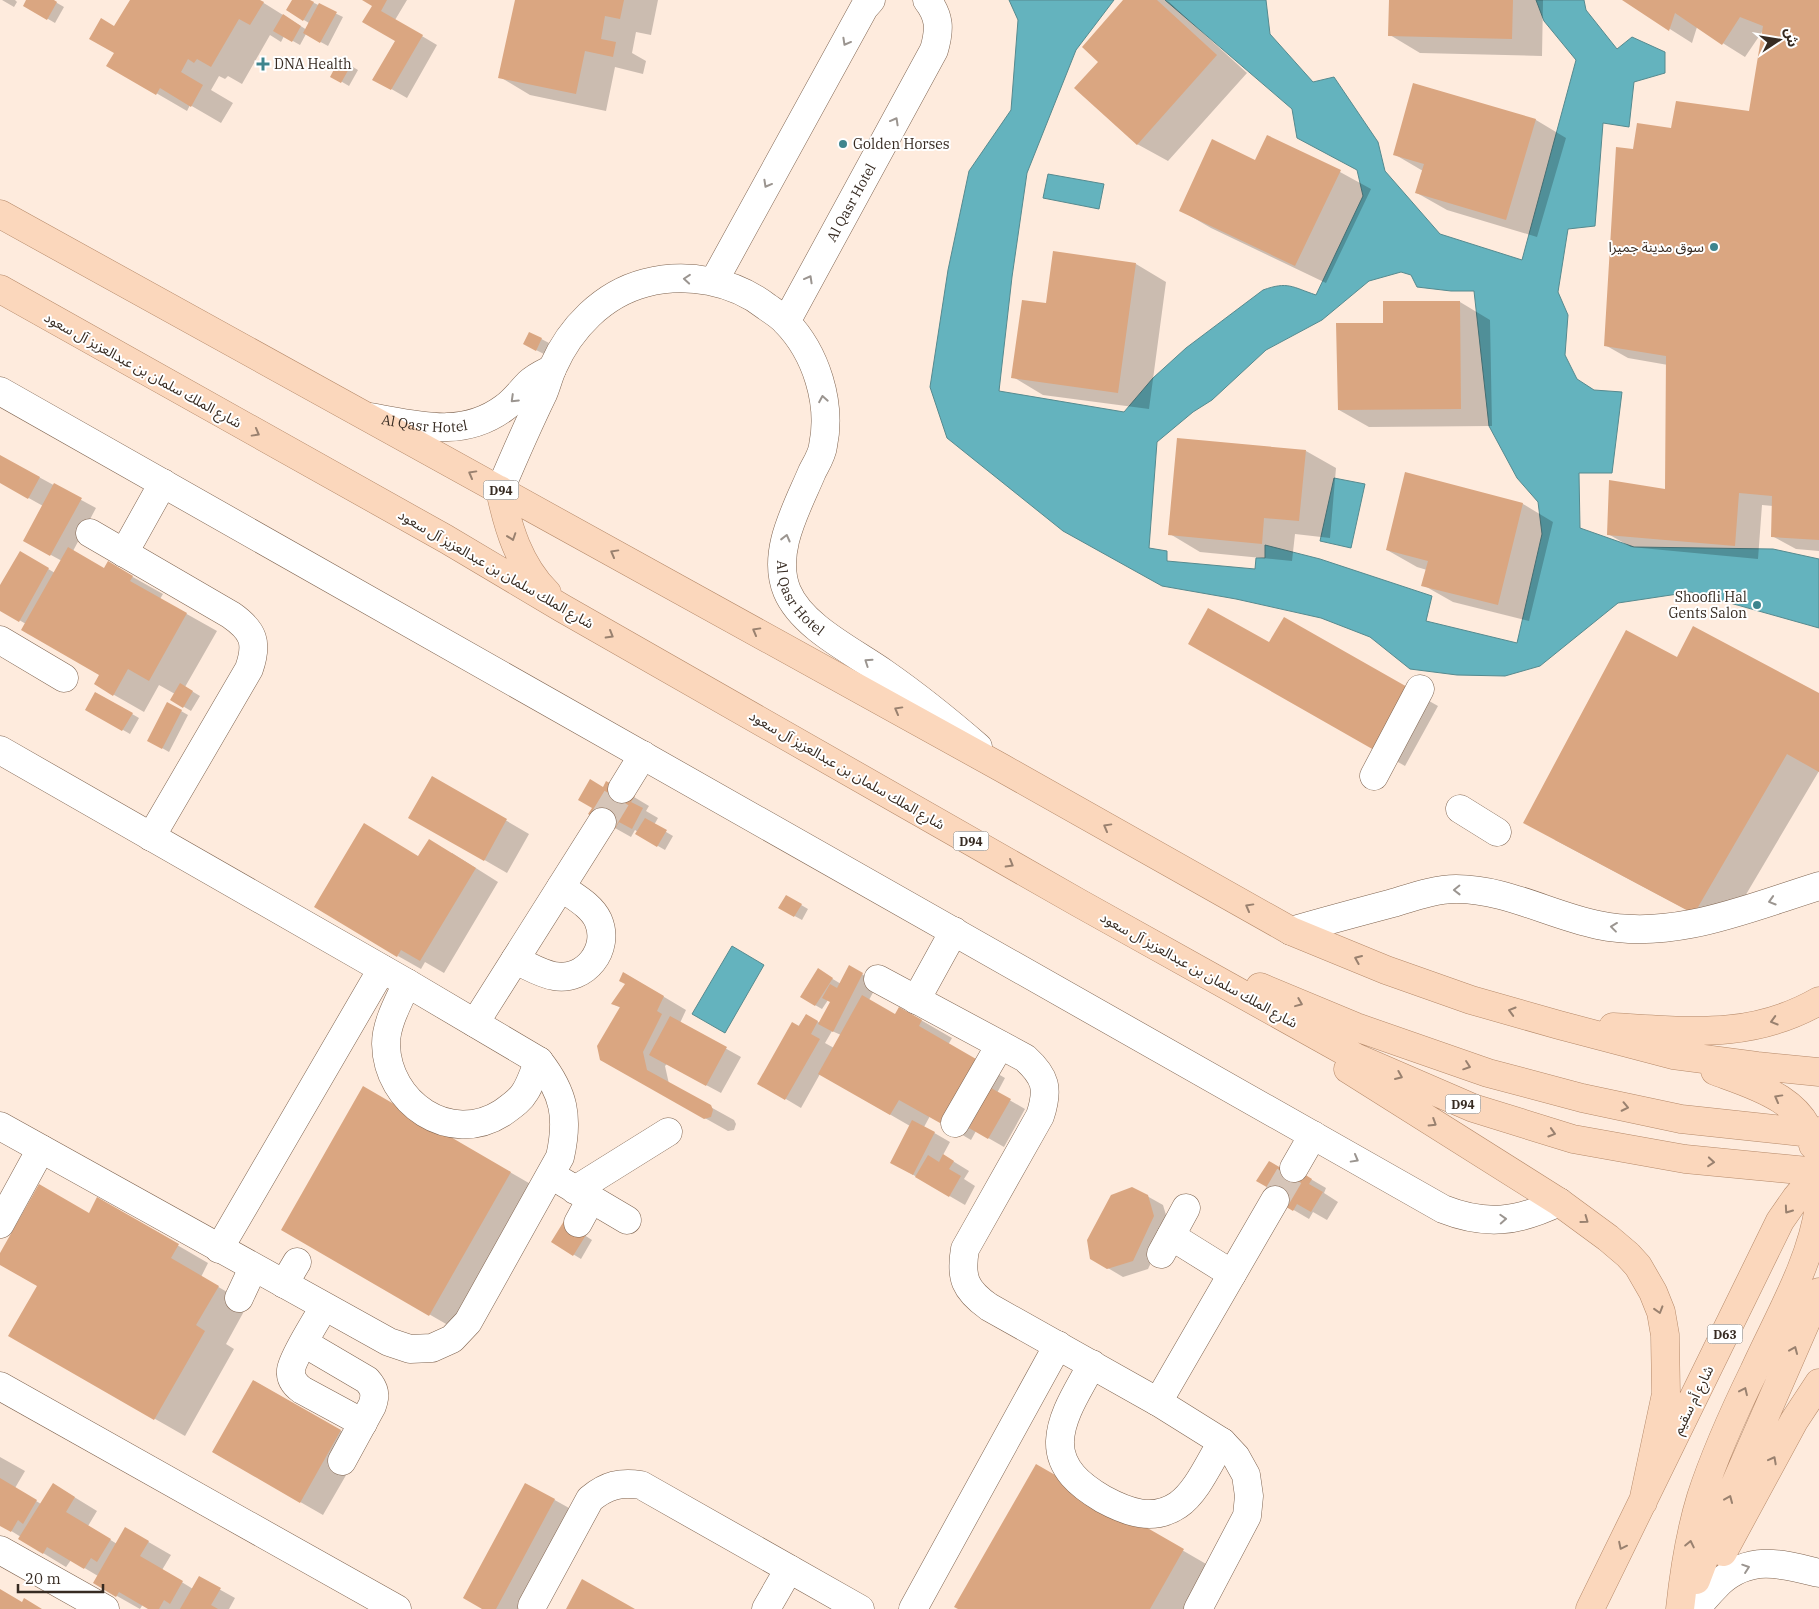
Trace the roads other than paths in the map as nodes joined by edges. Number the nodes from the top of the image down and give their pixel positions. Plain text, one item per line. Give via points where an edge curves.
1 (871, 0) edge
2 (928, 0) edge
3 (0, 214) edge
4 (714, 281) junction
5 (0, 289) edge
6 (786, 322) junction
7 (552, 369) junction
8 (0, 391) edge
9 (369, 417) junction
10 (163, 483) junction
11 (500, 490) junction
12 (90, 533) dead end
13 (124, 553) junction
14 (562, 608) junction
15 (2, 648) edge
16 (64, 678) dead end
17 (1420, 689) dead end
18 (0, 750) edge
19 (643, 755) junction
20 (1002, 768) junction
21 (1374, 776) dead end
22 (622, 789) tunnel mouth
23 (1460, 809) dead end
24 (602, 822) tunnel mouth
25 (1497, 832) dead end
26 (151, 837) junction
27 (1819, 886) edge
28 (561, 887) junction
29 (954, 931) junction
30 (1291, 931) junction
31 (1140, 938) junction
32 (515, 960) junction
33 (382, 968) junction
34 (878, 979) dead end
35 (407, 983) junction
36 (916, 1000) junction
37 (1819, 1001) edge
38 (475, 1023) junction
39 (1559, 1024) junction
40 (1000, 1045) junction
41 (1673, 1055) junction
42 (539, 1061) junction
43 (1819, 1072) edge
44 (955, 1123) dead end
45 (0, 1126) edge
46 (668, 1132) dead end
47 (1815, 1132) edge
48 (1313, 1135) junction
49 (41, 1149) junction
50 (1294, 1168) tunnel mouth
51 (1819, 1174) edge
52 (551, 1176) junction
53 (583, 1195) junction
54 (1275, 1200) tunnel mouth
55 (1559, 1202) junction
56 (1819, 1206) edge
57 (1186, 1208) dead end
58 (627, 1220) dead end
59 (578, 1223) dead end
60 (0, 1224) edge
61 (219, 1249) junction
62 (253, 1268) junction
63 (1232, 1274) junction
64 (1819, 1292) edge
65 (239, 1298) dead end
66 (324, 1307) junction
67 (304, 1343) junction
68 (1058, 1345) junction
69 (1092, 1364) junction
70 (1819, 1383) edge
71 (0, 1386) edge
72 (1158, 1402) junction
73 (362, 1423) junction
74 (1222, 1442) junction
75 (342, 1462) dead end
76 (1643, 1502) junction
77 (0, 1550) edge
78 (789, 1569) junction
79 (1819, 1573) edge
80 (532, 1606) dead end
81 (105, 1609) edge
82 (397, 1609) edge
83 (766, 1609) edge
84 (860, 1609) edge
85 (913, 1609) edge
86 (1198, 1609) edge
87 (1590, 1609) edge
88 (1680, 1609) edge
89 (1685, 1609) edge
90 (1689, 1609) edge
91 (1696, 1609) edge

1 -> 4 street
6 -> 2 street, Al Qasr Hotel via 934,50 938,23
3 - 9 main road, D94
4 - 6 street, Al Qasr Hotel via 753,296
4 -> 7 street, Al Qasr Hotel via 679,278 644,283 612,297 587,316 566,340
5 -> 14 main road, شارع الملك سلمان بن عبدالعزيز آل سعود / D94 via 446,539
20 -> 6 street, Al Qasr Hotel via 922,702 801,614 787,590 782,563 786,536 823,447 826,413 820,380 806,349
7 -> 9 street, Al Qasr Hotel via 530,382 505,408 467,425 431,427
7 - 11 street, Al Qasr Hotel
8 - 10 street
11 -> 9 main road, D94
10 - 13 street
10 - 19 street
11 -> 14 main road via 517,550 542,589
20 -> 11 main road, D94
12 - 13 street
13 - 26 street via 244,624 252,638 254,654 249,670
14 -> 31 main road, شارع الملك سلمان بن عبدالعزيز آل سعود / D94
15 - 16 street
17 - 21 street
18 - 26 street
19 - 22 street
19 - 29 street
30 -> 20 main road, D94
23 - 25 street
24 - 28 street
26 - 33 street
27 -> 30 street via 1718,918 1659,930 1599,926 1481,890 1454,889 1427,893
28 - 32 street
28 - 32 street via 591,909 598,920 601,945 596,957 578,974 565,977 552,976
29 - 36 street
29 - 48 street
39 -> 30 main road, D94 via 1471,1000
31 -> 47 main road via 1356,1027 1488,1073 1582,1098 1681,1118
31 -> 51 main road, شارع الملك سلمان بن عبدالعزيز آل سعود / D94 via 1355,1057 1473,1108 1583,1141 1686,1159
31 -> 55 main road
32 - 38 street
33 - 35 street
33 - 61 street
34 - 36 street
35 - 38 street
35 - 42 street via 390,1023 386,1042 388,1062 394,1081 405,1098 420,1110 437,1120 456,1124 476,1123 495,1117 512,1107 525,1092
36 - 40 street
37 -> 39 main road via 1779,1020 1719,1031
38 - 42 street
39 - 41 main road, D94
40 - 44 street
40 - 68 street via 1025,1058 1037,1069 1044,1084 1045,1101 1040,1116 965,1249 962,1266 965,1283 975,1297 989,1307
41 - 43 main road, D94
47 -> 41 main road via 1787,1103 1770,1093
42 - 52 street via 560,1096 565,1116 560,1157
45 - 49 street
46 - 53 street
47 - 51 main road
48 - 50 street
48 -> 55 street via 1443,1209 1462,1216 1514,1219
49 - 60 street
49 - 61 street
51 -> 76 main road, شارع أم سقيم / D63 via 1780,1221
52 - 53 street
52 - 66 street via 468,1322 452,1338 432,1348 410,1349 389,1342
53 - 58 street
53 - 59 street
54 - 63 street
55 -> 76 main road via 1628,1255 1638,1266 1661,1312 1665,1335 1666,1394
88 -> 56 main road via 1688,1553 1701,1498 1733,1415 1803,1264 1814,1236
57 - 63 street via 1166,1245
61 - 62 street
62 - 65 street
62 - 66 street via 290,1273
63 - 72 street
89 -> 64 main road via 1711,1541
66 - 67 street
67 - 73 street via 291,1370 296,1385
67 - 73 street via 374,1387 376,1397
68 - 69 street
68 - 85 street
69 - 72 street
69 - 74 street via 1066,1414 1060,1443 1069,1472 1091,1492 1134,1513 1164,1512 1189,1496
90 -> 70 main road via 1794,1421
71 - 82 street
72 - 74 street
73 - 75 street
74 - 86 street via 1236,1457 1246,1476 1247,1516
76 -> 87 main road, شارع أم سقيم / D63
77 - 81 street
78 - 80 street via 640,1485 613,1484 590,1499
78 - 83 street
78 - 84 street
91 -> 79 street via 1728,1576 1750,1566 1786,1564

